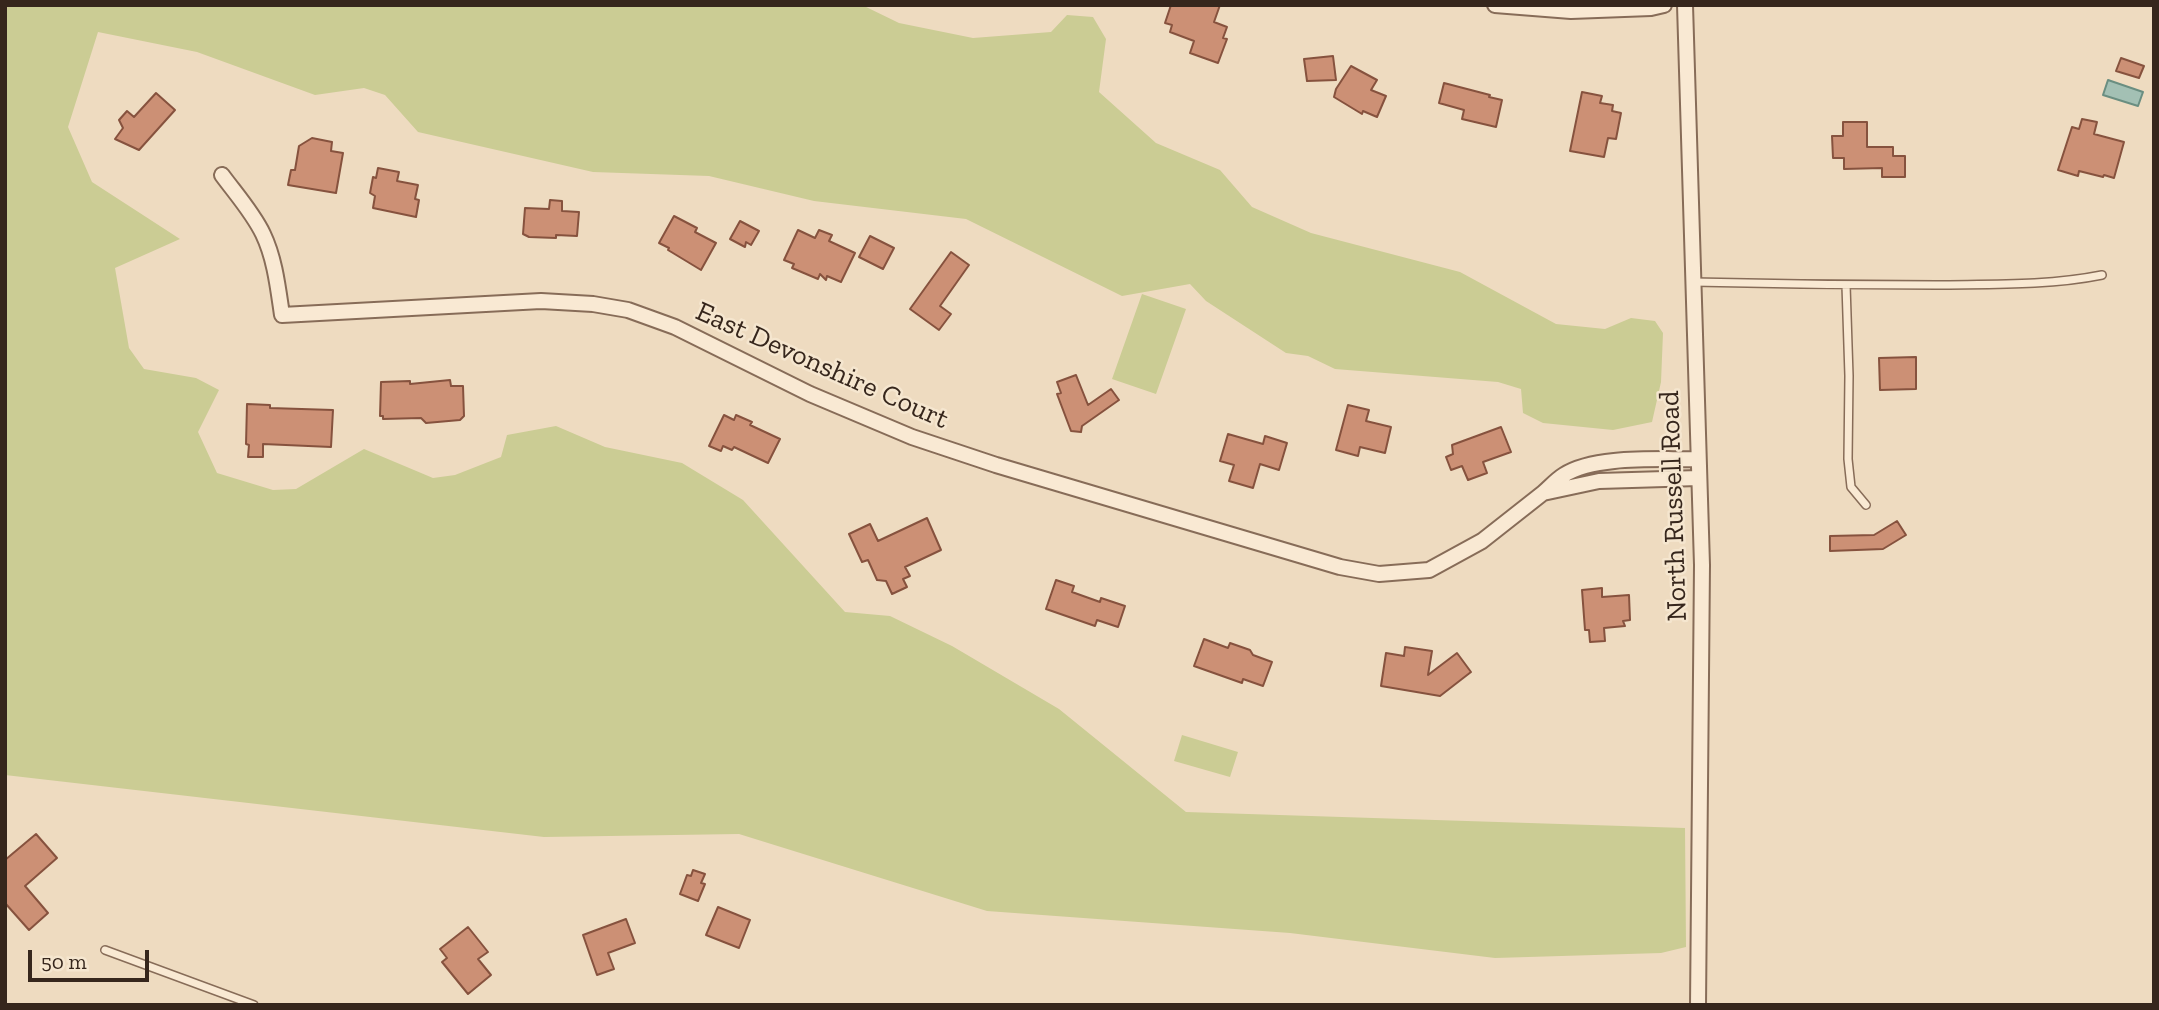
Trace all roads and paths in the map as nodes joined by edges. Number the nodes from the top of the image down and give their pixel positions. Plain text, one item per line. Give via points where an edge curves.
1 (1495, 5) edge
2 (1664, 5) edge
3 (1685, 5) edge
4 (222, 175) dead end
5 (2102, 275) dead end
6 (1693, 282) junction
7 (1846, 285) junction
8 (1697, 459) junction
9 (1698, 478) junction
10 (1543, 493) junction
11 (1866, 505) dead end
12 (106, 950) dead end
13 (254, 1005) edge
14 (1698, 1005) edge

1 - 2 street via 1571,11
3 - 6 street, North Russell Road
4 - 10 street, East Devonshire Court via 263,234 282,315 541,301 628,310 675,327 810,394 912,437 1368,573 1429,570 1482,541
5 - 7 lane via 2007,284
6 - 7 lane
6 - 8 street, North Russell Road
7 - 11 lane via 1848,459 1852,487
8 - 9 street, North Russell Road
8 - 10 street, East Devonshire Court via 1592,465 1564,475
9 - 10 street, East Devonshire Court via 1599,481
9 - 14 street, North Russell Road via 1702,637
12 - 13 lane

